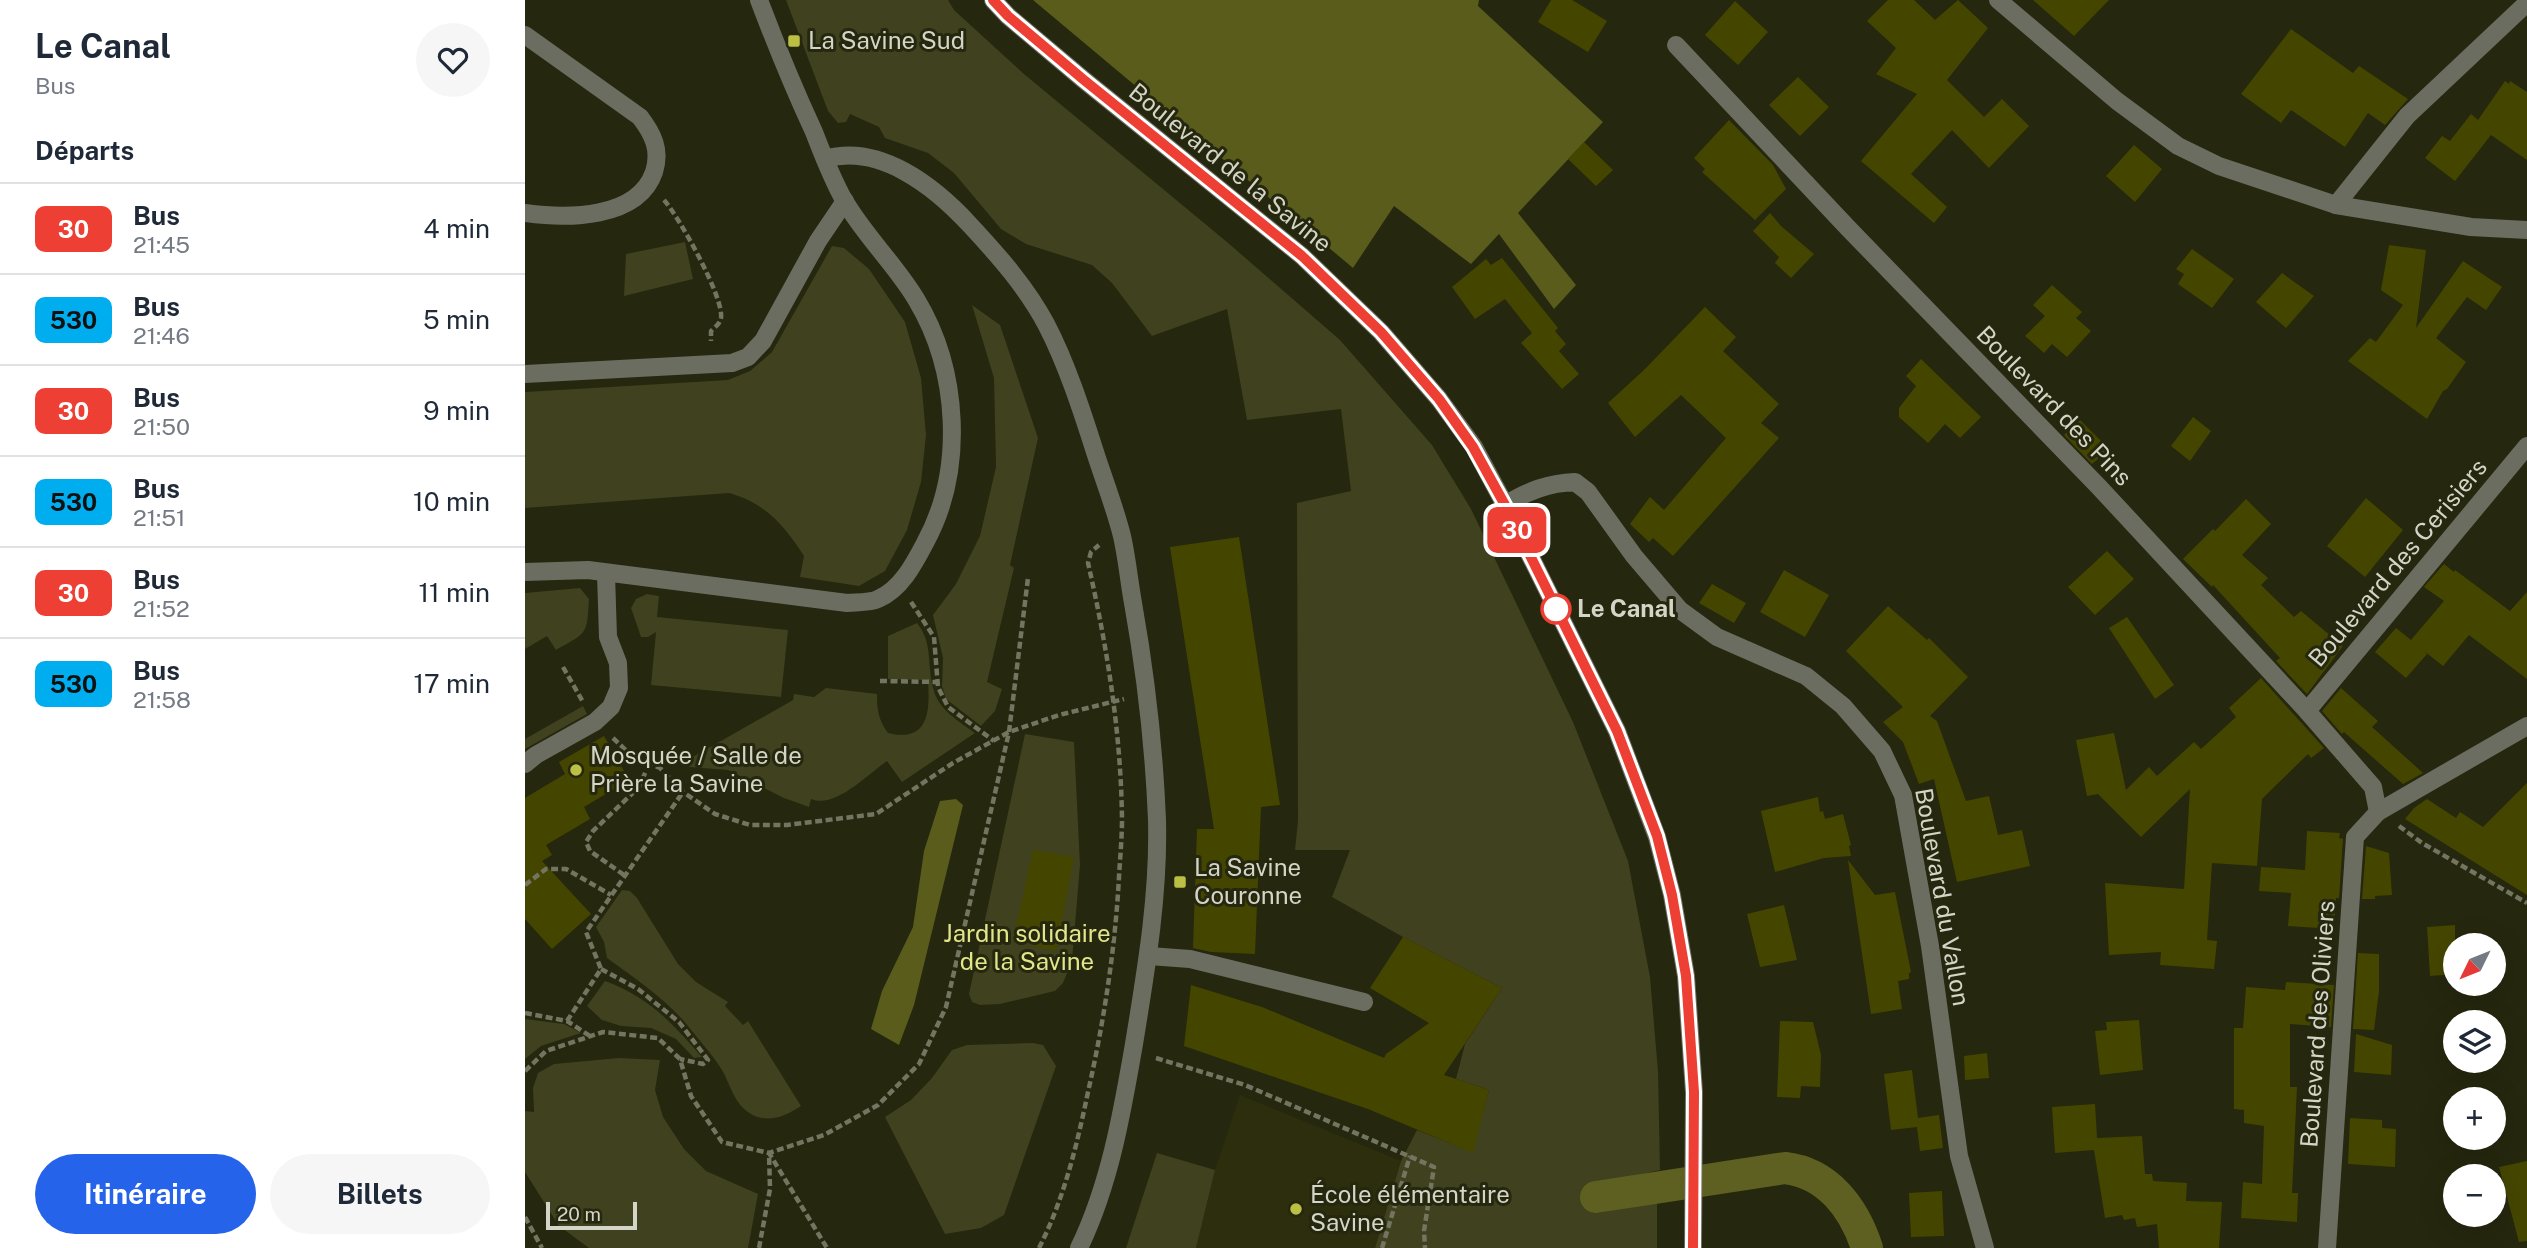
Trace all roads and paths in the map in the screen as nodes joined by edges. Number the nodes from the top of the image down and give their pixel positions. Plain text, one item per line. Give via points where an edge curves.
1 (759, 0) edge
2 (993, 0) edge
3 (1998, 0) edge
4 (2527, 3) edge
5 (525, 35) edge
6 (1676, 45) dead end
7 (825, 159) junction
8 (650, 183) junction
9 (845, 201) junction
10 (2336, 205) junction
11 (525, 213) edge
12 (2527, 230) edge
13 (711, 365) junction
14 (525, 374) edge
15 (2527, 446) edge
16 (1505, 505) junction
17 (1122, 536) junction
18 (525, 572) edge
19 (606, 574) junction
20 (1028, 579) dead end
21 (899, 584) junction
22 (562, 667) dead end
23 (880, 681) dead end
24 (938, 682) junction
25 (1149, 692) junction
26 (583, 702) dead end
27 (1112, 702) junction
28 (2307, 711) junction
29 (595, 722) junction
30 (2527, 726) edge
31 (1009, 732) junction
32 (993, 741) junction
33 (525, 764) edge
34 (649, 764) junction
35 (683, 792) junction
36 (2378, 812) junction
37 (624, 875) junction
38 (525, 886) edge
39 (611, 895) junction
40 (2527, 903) edge
41 (1149, 956) junction
42 (601, 969) junction
43 (1364, 1002) dead end
44 (525, 1013) edge
45 (567, 1021) junction
46 (590, 1036) junction
47 (1156, 1058) dead end
48 (680, 1059) junction
49 (525, 1071) edge
50 (769, 1153) junction
51 (1410, 1156) junction
52 (525, 1217) edge
53 (542, 1248) edge
54 (759, 1248) edge
55 (827, 1248) edge
56 (1039, 1248) edge
57 (1079, 1248) edge
58 (1382, 1248) edge
59 (1425, 1248) edge
60 (1693, 1248) edge
61 (1985, 1248) edge
62 (2327, 1248) edge

1 - 7 street
2 - 16 street, Boulevard de la Savine via 1084,80 1302,256 1381,332 1453,418
3 - 10 street via 2178,146 2219,166
4 - 10 street via 2407,116
5 - 8 street via 639,117 657,150
6 - 28 street, Boulevard des Pins
7 - 9 street
7 - 17 street via 841,154 864,156 920,181 948,201 999,256 1046,324 1083,412
8 - 11 street via 624,206 597,214
8 - 13 path via 674,211 714,290 721,314 711,331
9 - 13 street via 763,341 748,356
9 - 21 street via 917,300 938,343 949,391 952,437 947,481 936,523
10 - 12 street via 2471,227
13 - 14 street
15 - 28 street, Boulevard des Cerisiers
16 - 60 street, Boulevard de la Savine via 1617,731 1660,848 1672,895 1686,976 1694,1092
16 - 61 street, Boulevard du Vallon via 1532,489 1576,482 1680,610 1717,637 1806,676 1843,706 1882,751 1903,795 1930,946 1959,1156
17 - 25 street
17 - 27 path via 1100,544 1091,552 1089,563
18 - 19 street via 588,570
19 - 21 street via 847,603 877,600
19 - 29 street via 608,637 618,663 619,688 611,707
20 - 31 path
21 - 24 path via 934,637
22 - 26 path
23 - 24 path
24 - 32 path via 948,707
25 - 27 path
25 - 41 street via 1157,822
27 - 31 path
27 - 56 path via 1122,820 1111,977 1074,1156
28 - 36 street, Boulevard des Pins via 2373,787
29 - 33 street
29 - 34 path via 634,758
30 - 36 street, Boulevard des Oliviers
31 - 32 path
31 - 50 path via 946,1007 919,1064 878,1105 824,1136
32 - 35 path via 876,814 750,825 715,814
34 - 35 path via 660,768
34 - 37 path via 639,788 586,842 590,851
35 - 37 path
36 - 40 path via 2422,843
36 - 62 street, Boulevard des Oliviers via 2355,837
37 - 39 path
38 - 39 path via 546,869 566,869
39 - 42 path via 586,932
41 - 43 street via 1190,959
41 - 57 street via 1121,1120 1090,1226
42 - 45 path
42 - 48 path via 638,989 679,1022 708,1060 702,1064
44 - 45 path
45 - 46 path
46 - 48 path via 603,1032 658,1038
46 - 49 path via 546,1051
47 - 51 path via 1245,1085
48 - 50 path via 691,1096 722,1142
50 - 54 path via 769,1189
50 - 55 path
51 - 58 path
51 - 59 path via 1434,1167
52 - 53 path

